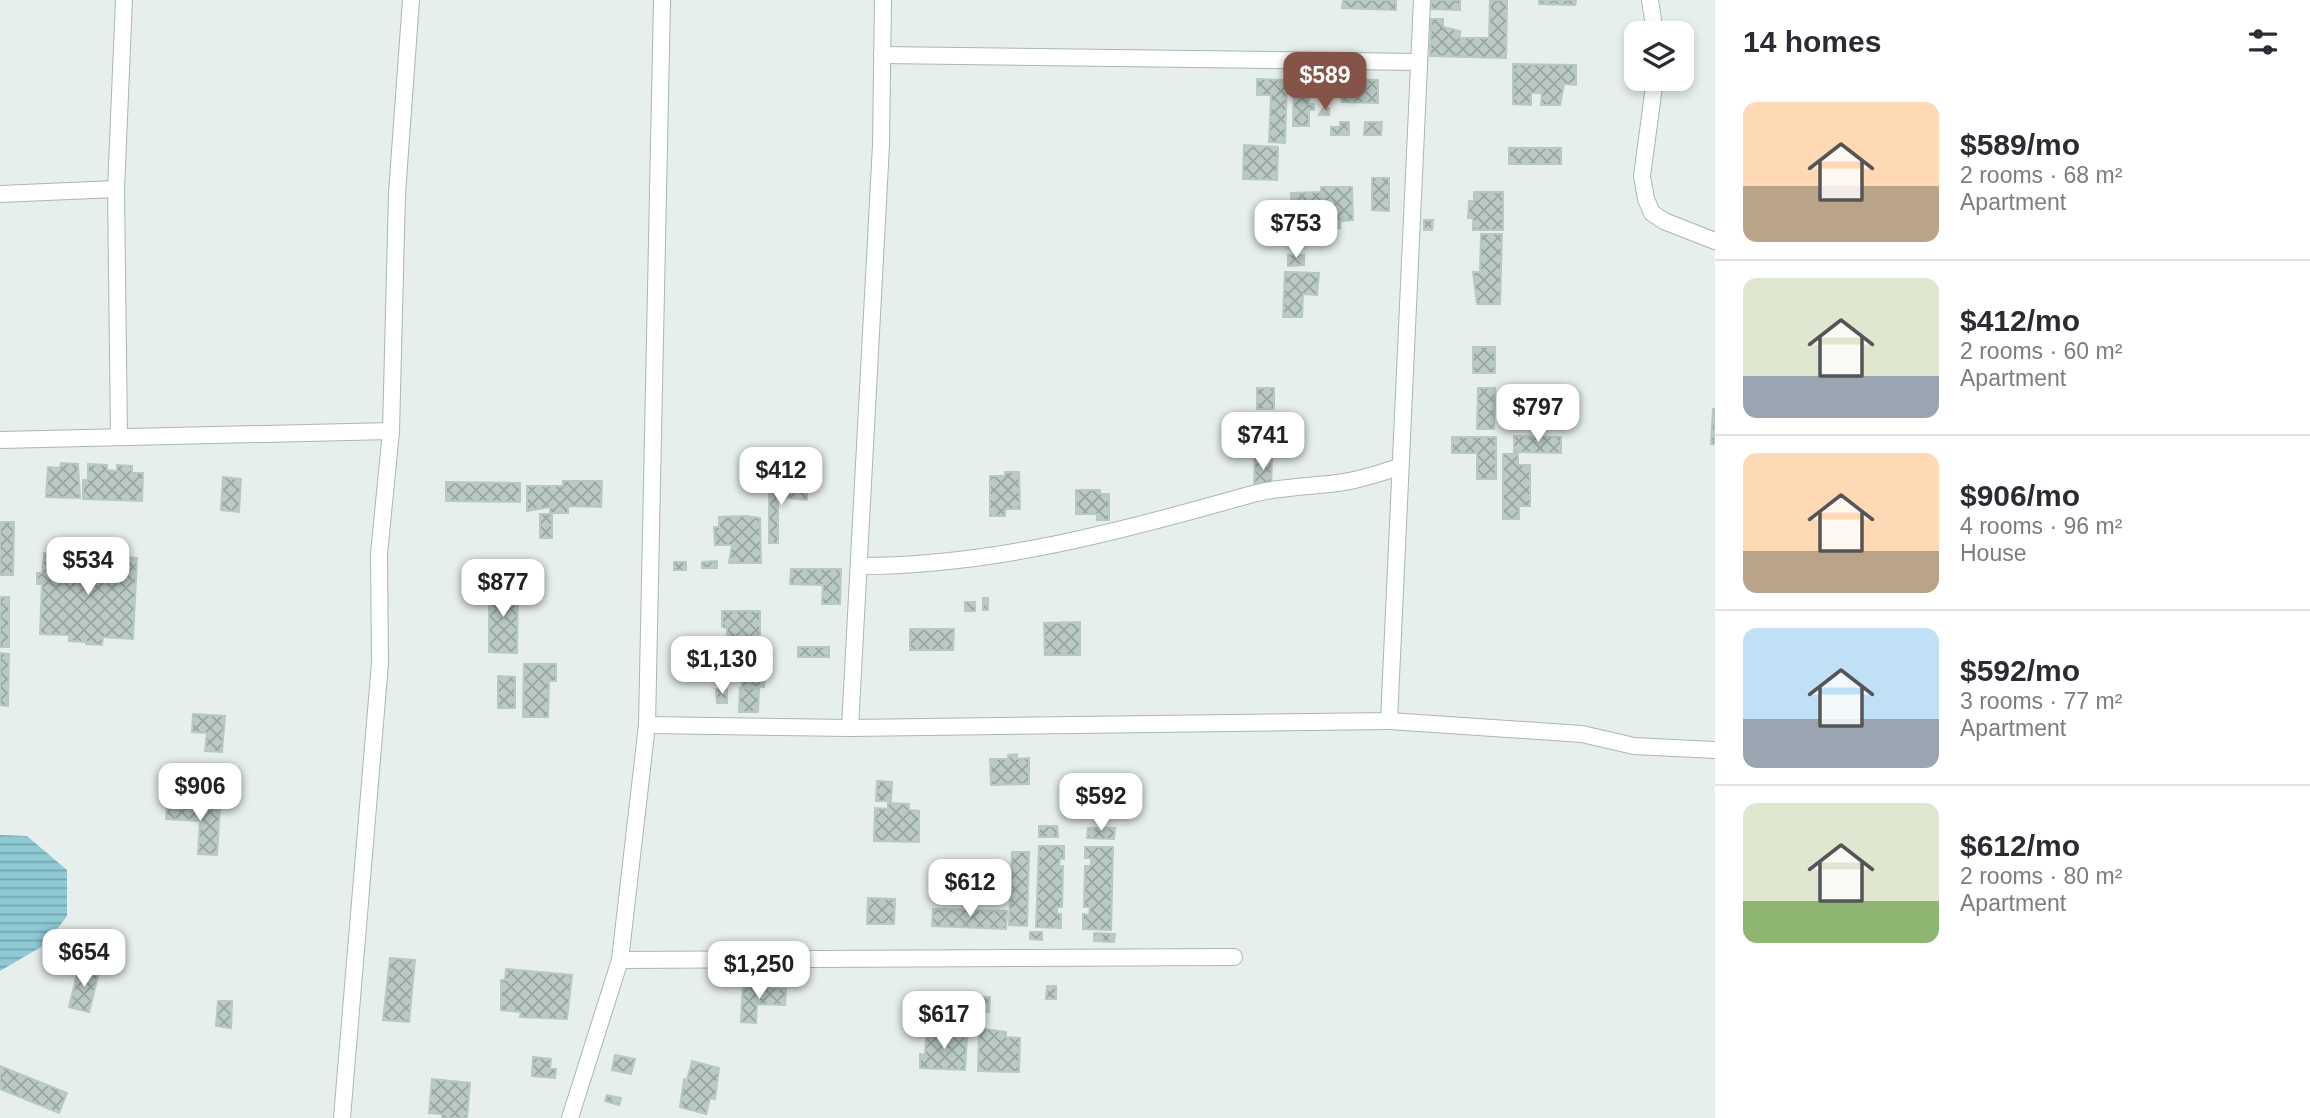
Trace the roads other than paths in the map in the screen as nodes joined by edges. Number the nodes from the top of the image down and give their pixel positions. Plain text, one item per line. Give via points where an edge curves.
1 (124, 0) edge
2 (411, 0) edge
3 (662, 0) edge
4 (883, 0) edge
5 (1422, 0) edge
6 (1650, 0) edge
7 (1653, 21) edge
8 (882, 55) junction
9 (1419, 62) junction
10 (1653, 91) edge
11 (116, 189) junction
12 (0, 194) edge
13 (1715, 241) edge
14 (391, 431) junction
15 (119, 437) junction
16 (0, 440) edge
17 (1400, 467) junction
18 (859, 566) junction
19 (1389, 721) junction
20 (647, 725) junction
21 (850, 728) junction
22 (1715, 750) edge
23 (1234, 957) dead end
24 (620, 960) junction
25 (342, 1118) edge
26 (570, 1118) edge

1 - 11 street
2 - 14 street via 397,193
3 - 20 street
4 - 8 street
5 - 9 street
6 - 7 street
8 - 9 street
8 - 18 street
9 - 17 street
10 - 13 street via 1642,176 1646,199 1652,213 1664,221
11 - 12 street
11 - 15 street
14 - 15 street
14 - 25 street via 379,554 380,663
15 - 16 street
17 - 18 street via 1347,482 1251,494 1129,529 998,555 920,566
17 - 19 street
18 - 21 street
19 - 21 street
19 - 22 street via 1582,734 1634,746
20 - 21 street
20 - 24 street
23 - 24 street
24 - 26 street

